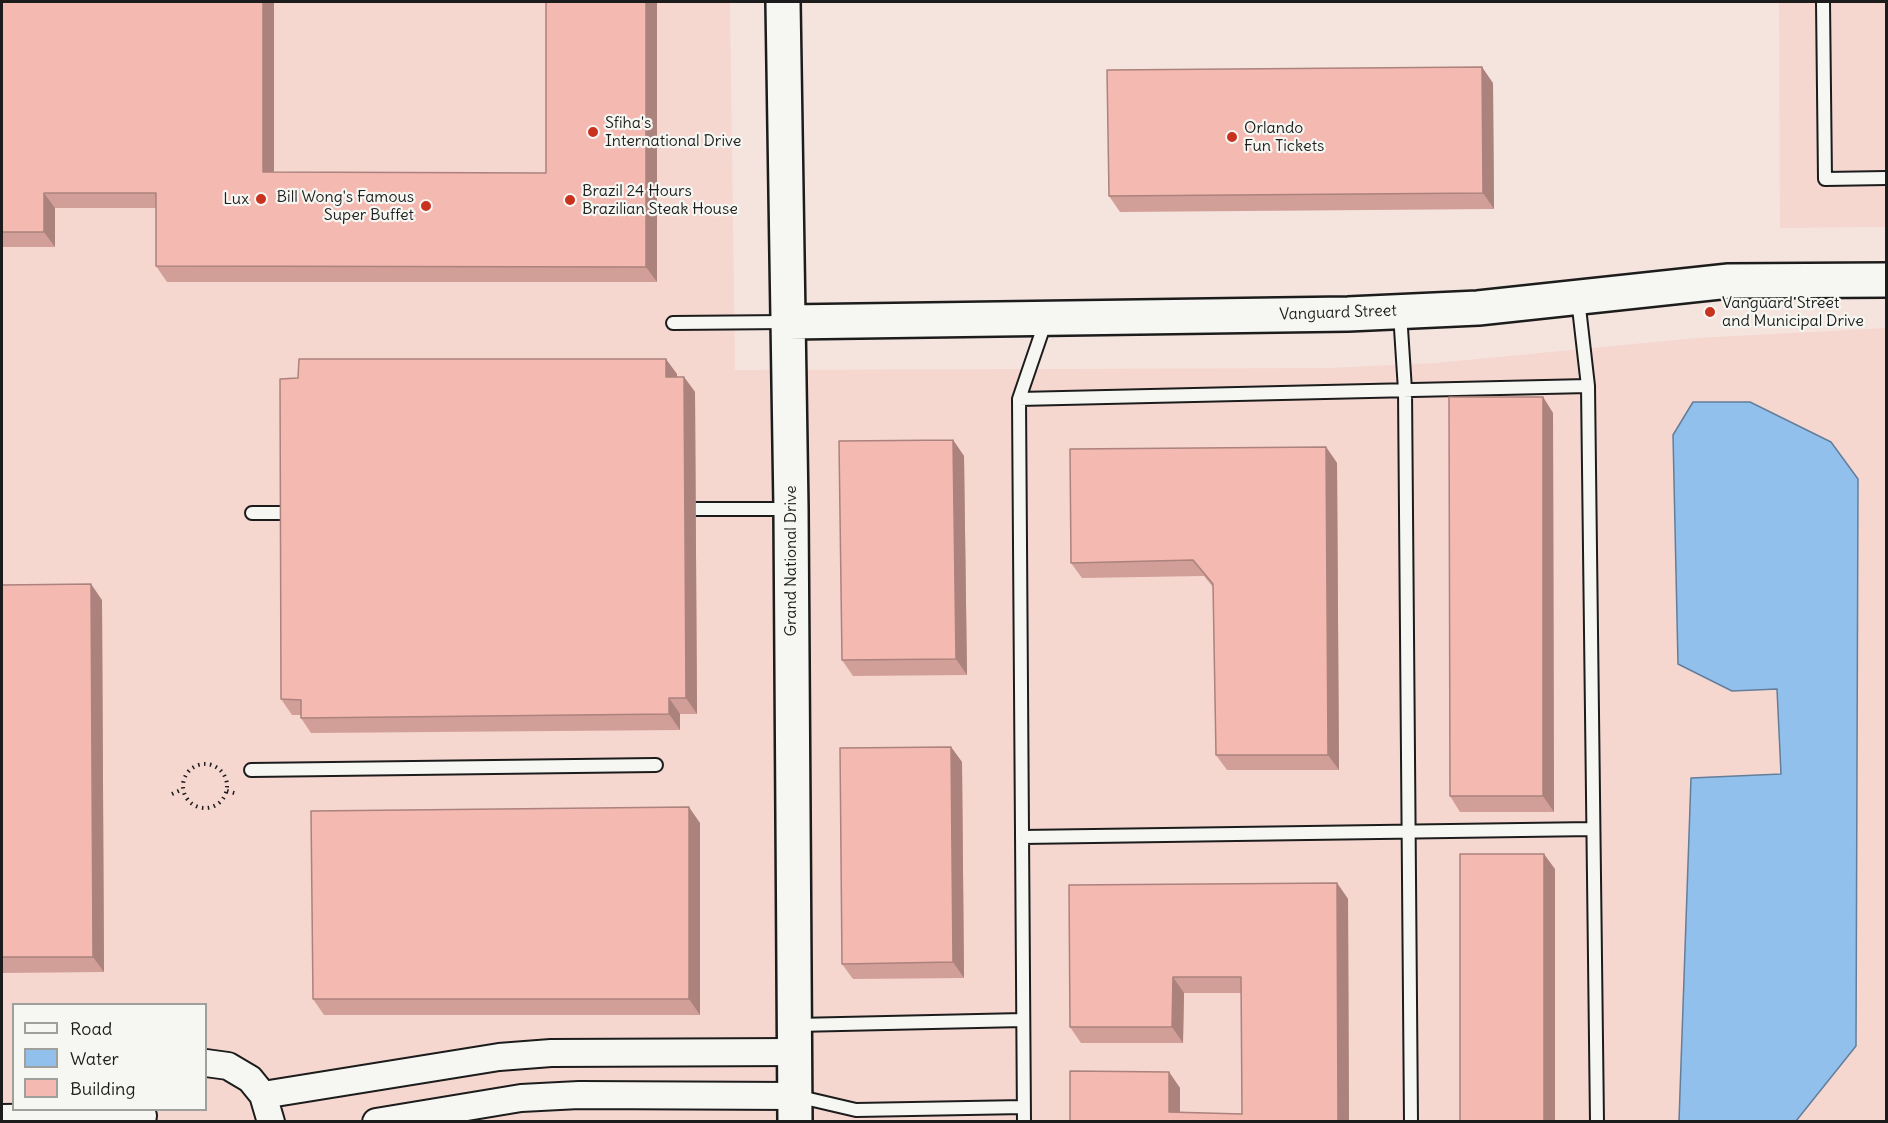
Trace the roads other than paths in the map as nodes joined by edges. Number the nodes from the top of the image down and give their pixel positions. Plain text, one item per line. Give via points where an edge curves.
1 (783, 2) edge
2 (1823, 2) edge
3 (1887, 178) edge
4 (1887, 280) edge
5 (1577, 296) junction
6 (1400, 311) junction
7 (1047, 318) junction
8 (789, 322) junction
9 (673, 323) dead end
10 (1588, 386) junction
11 (1405, 390) junction
12 (1019, 399) junction
13 (791, 508) junction
14 (696, 509) dead end
15 (252, 513) dead end
16 (291, 513) edge
17 (656, 765) dead end
18 (251, 770) dead end
19 (1593, 829) junction
20 (1408, 832) junction
21 (1022, 837) junction
22 (1023, 1020) junction
23 (795, 1038) junction
24 (207, 1063) edge
25 (263, 1095) junction
26 (1024, 1107) junction
27 (795, 1109) edge
28 (144, 1116) edge
29 (2, 1118) edge
30 (271, 1122) edge
31 (376, 1122) edge
32 (1024, 1122) edge
33 (1411, 1122) edge
34 (1597, 1122) edge

1 - 8 street, Grand National Drive
2 - 3 lane via 1825,179
4 - 5 street, Vanguard Street via 1729,281
5 - 6 street, Vanguard Street via 1478,308
5 - 10 lane
6 - 7 street, Vanguard Street
6 - 11 lane
7 - 8 street, Vanguard Street
7 - 12 lane
8 - 9 lane
8 - 13 street, Grand National Drive
10 - 11 lane
10 - 19 lane
11 - 12 lane
11 - 20 lane
12 - 21 lane
13 - 14 lane
13 - 23 street, Grand National Drive
15 - 16 lane
17 - 18 lane
19 - 20 lane
19 - 34 lane
20 - 21 lane
20 - 33 lane
21 - 22 lane
22 - 23 lane
22 - 26 lane
23 - 25 street via 509,1056
23 - 27 street, Grand National Drive
24 - 25 street via 240,1071
25 - 30 street
26 - 27 lane
26 - 32 lane
27 - 31 street via 579,1095 521,1098
28 - 29 street

